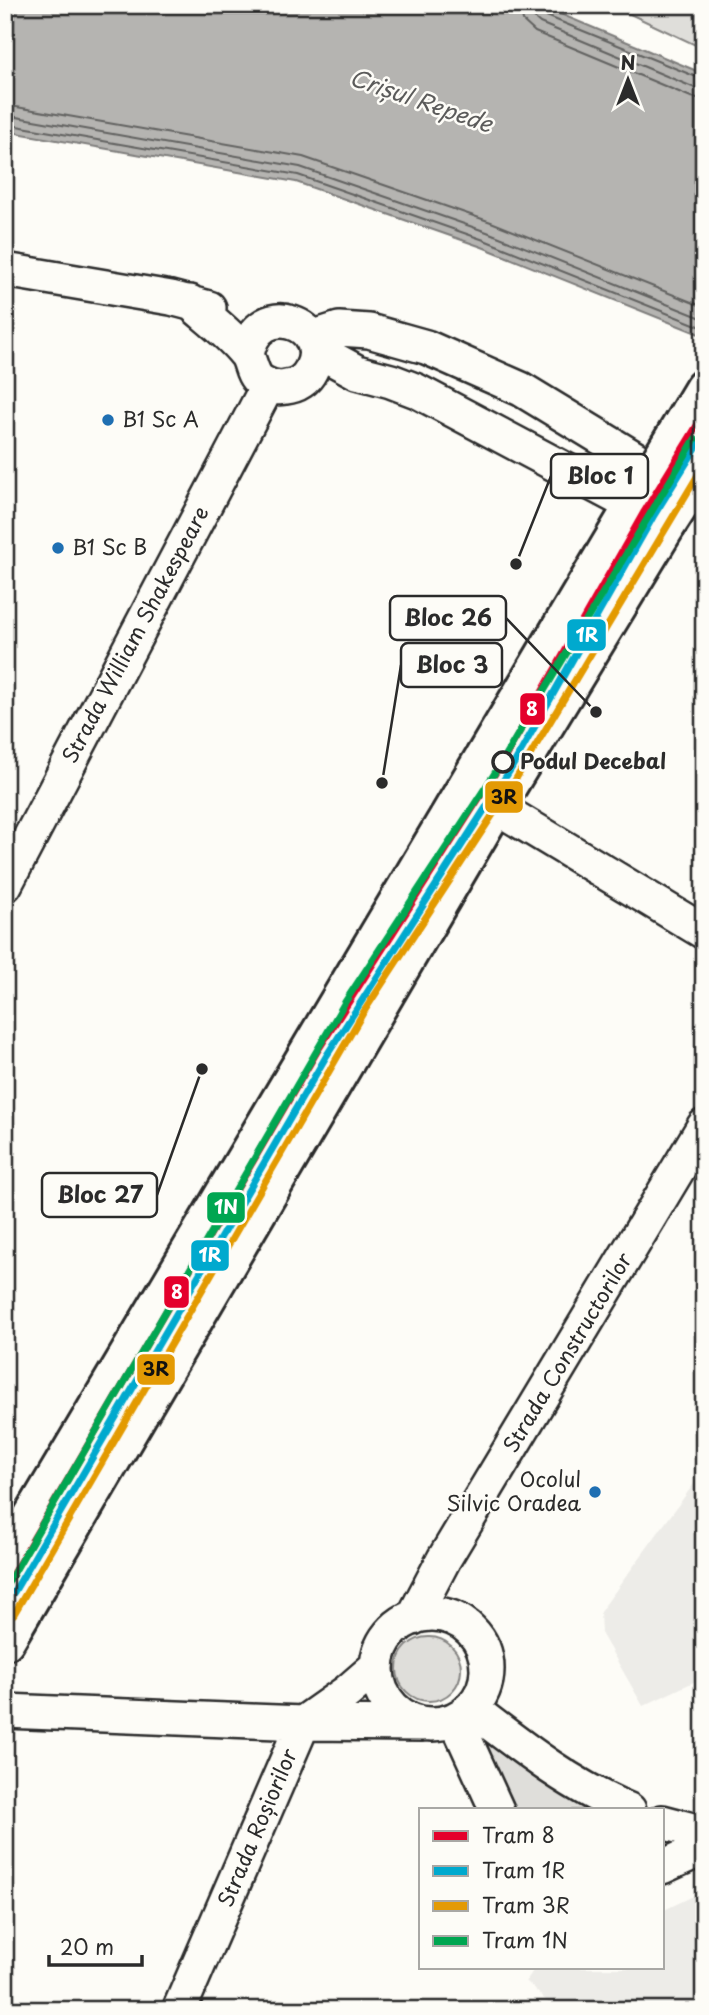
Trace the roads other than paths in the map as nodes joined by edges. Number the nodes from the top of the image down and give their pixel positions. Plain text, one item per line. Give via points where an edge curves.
1 (5, 270) edge
2 (190, 302) junction
3 (262, 326) junction
4 (311, 354) junction
5 (247, 355) junction
6 (268, 385) junction
7 (704, 389) edge
8 (704, 466) edge
9 (704, 499) edge
10 (650, 515) junction
11 (495, 806) junction
12 (5, 885) edge
13 (704, 932) edge
14 (704, 1126) edge
15 (16, 1523) edge
16 (5, 1564) edge
17 (413, 1618) junction
18 (5, 1640) edge
19 (377, 1666) junction
20 (5, 1711) edge
21 (464, 1715) junction
22 (303, 1723) junction
23 (423, 1724) junction
24 (496, 1808) edge
25 (625, 1808) edge
26 (664, 1823) edge
27 (704, 1833) edge
28 (704, 1848) edge
29 (664, 1866) edge
30 (179, 2010) edge

1 - 2 street
2 - 3 street
2 - 5 street
3 - 4 street via 284,320 295,323
3 - 5 street
4 - 6 street via 296,385
4 - 9 street via 339,329 369,331 426,347 520,389
4 - 10 street via 417,391
5 - 6 street via 251,370
6 - 12 street, Strada William Shakespeare
7 - 10 main road, bridge
8 - 10 main road, bridge
10 - 11 main road
10 - 15 main road
11 - 13 street
11 - 18 main road
14 - 17 street, Strada Constructorilor
15 - 16 main road
17 - 19 street via 388,1635
17 - 21 street via 436,1614 454,1618 478,1637 488,1666 487,1682
19 - 22 street
19 - 23 street via 385,1699 396,1712
20 - 22 street
21 - 23 street via 442,1724
21 - 24 street
21 - 25 street
22 - 23 street
22 - 30 street, Strada Roșiorilor
26 - 27 street
28 - 29 street

